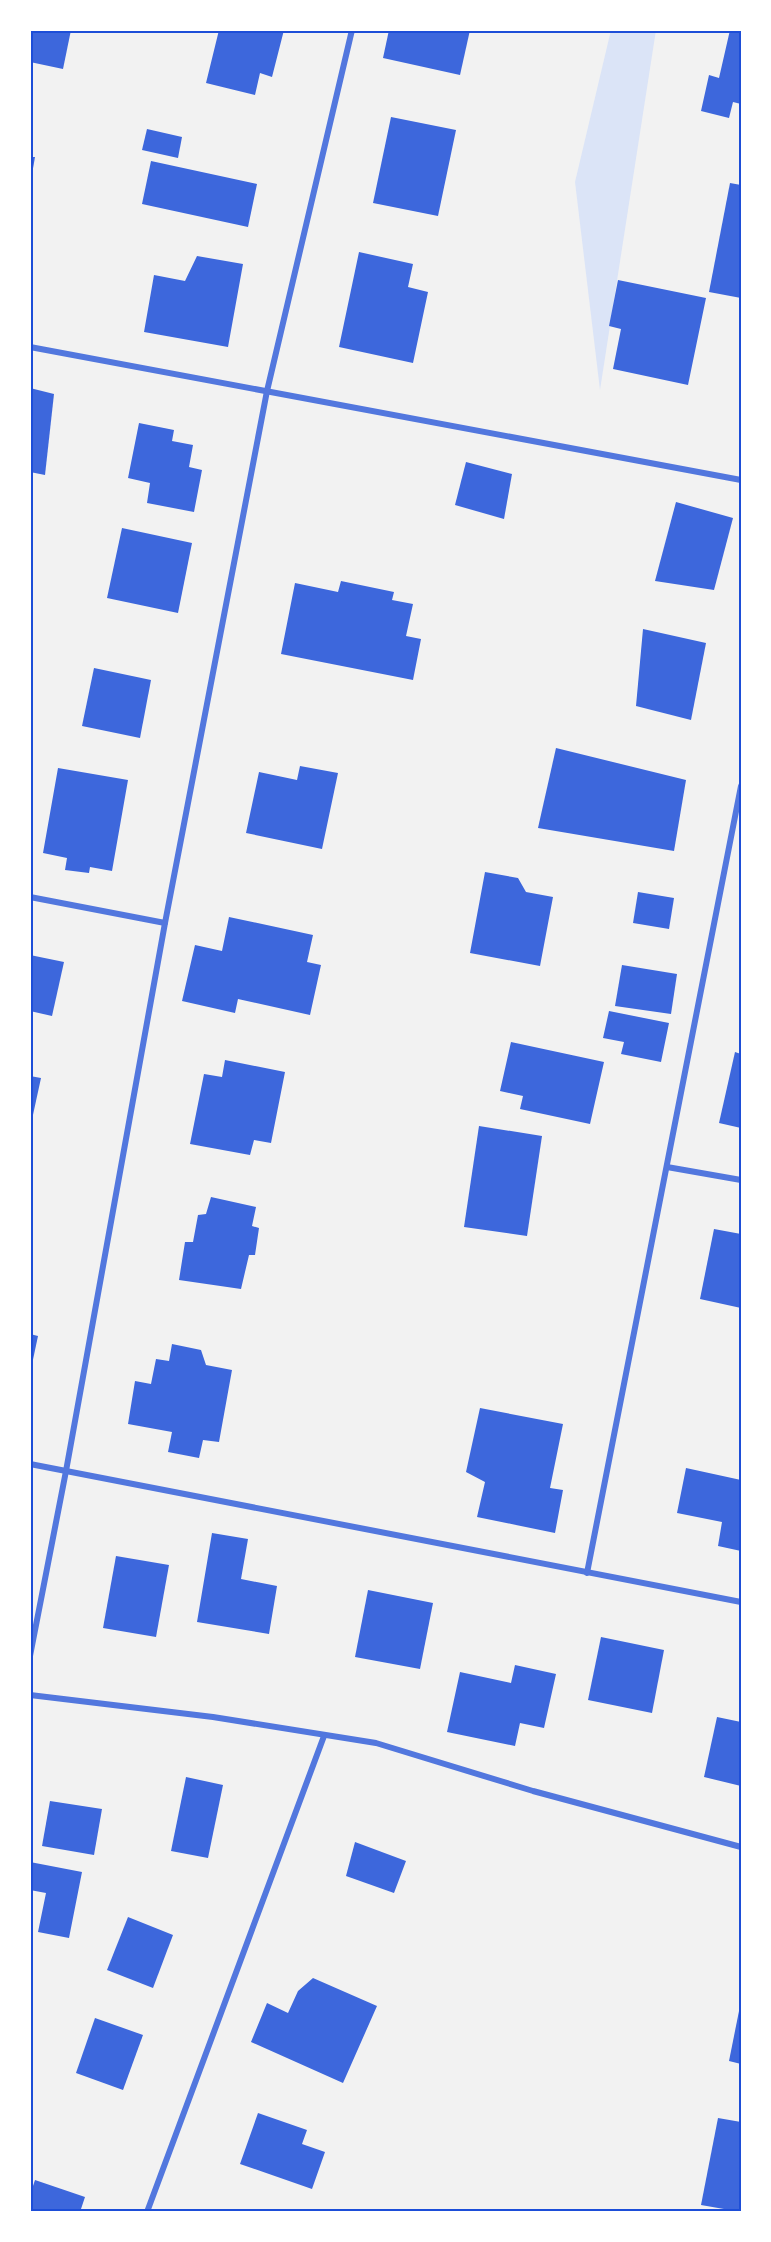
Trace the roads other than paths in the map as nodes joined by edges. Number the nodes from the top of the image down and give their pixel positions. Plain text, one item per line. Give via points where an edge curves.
1 (352, 30) edge
2 (30, 347) edge
3 (267, 391) junction
4 (741, 480) edge
5 (741, 786) edge
6 (30, 897) edge
7 (165, 923) junction
8 (667, 1167) junction
9 (741, 1180) edge
10 (30, 1464) edge
11 (66, 1471) junction
12 (587, 1573) junction
13 (741, 1602) edge
14 (30, 1656) edge
15 (30, 1695) edge
16 (324, 1736) junction
17 (741, 1847) edge
18 (147, 2212) edge

1 - 3 street
2 - 3 street
3 - 4 street
3 - 7 street
5 - 8 street
6 - 7 street
7 - 11 street
8 - 9 street
8 - 12 street
10 - 11 street
11 - 12 street
11 - 14 street
12 - 13 street
15 - 16 street via 213,1717
16 - 17 street via 376,1743 533,1791
16 - 18 street

